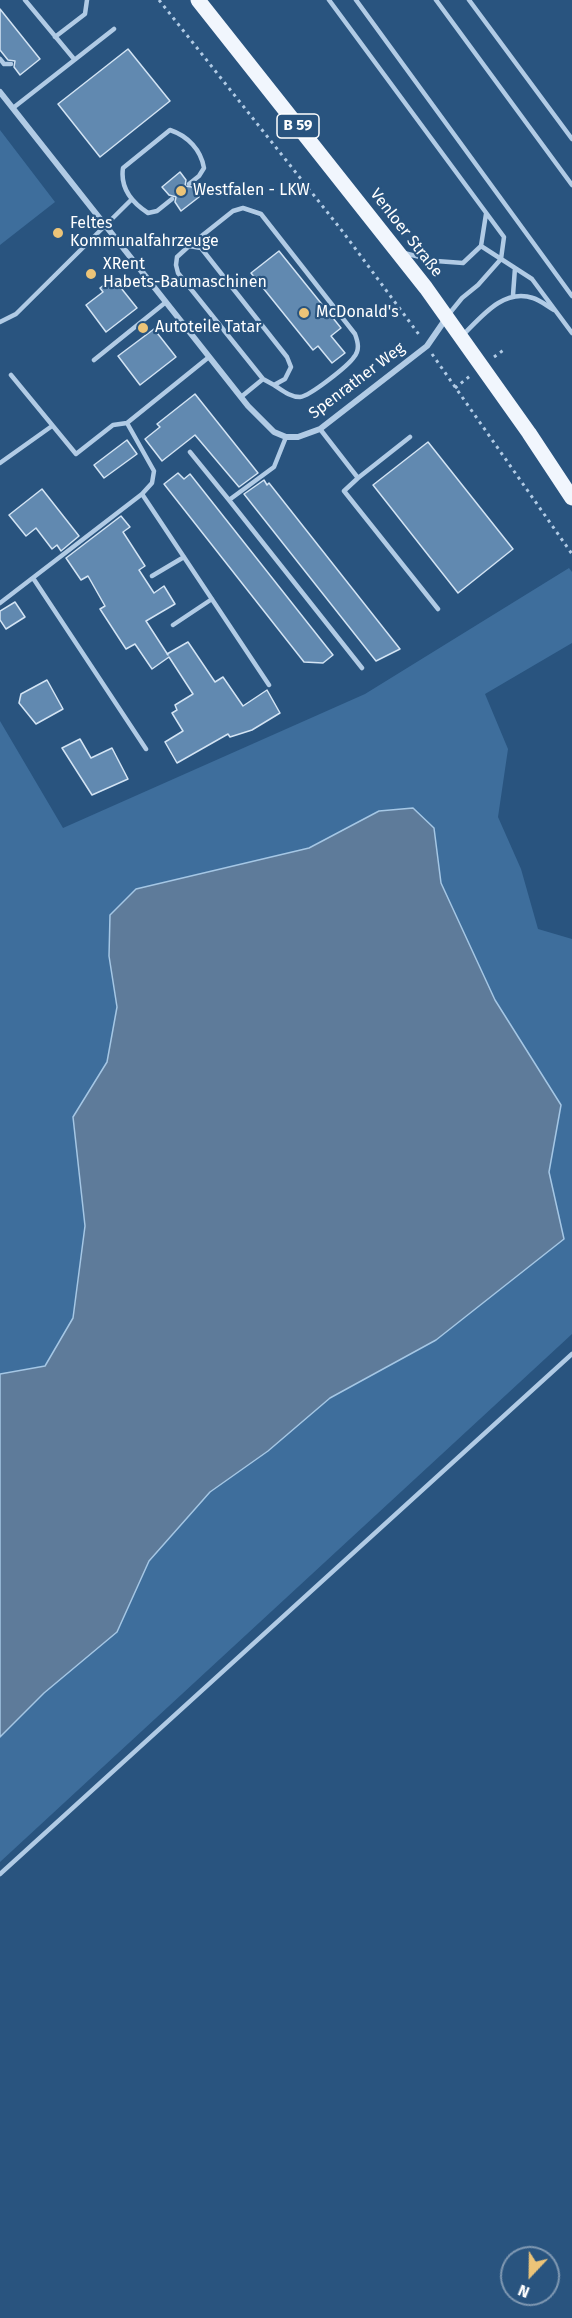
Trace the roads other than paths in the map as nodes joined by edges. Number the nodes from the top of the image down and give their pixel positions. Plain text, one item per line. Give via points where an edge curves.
1 (25, 0) edge
2 (87, 0) edge
3 (198, 0) edge
4 (329, 0) edge
5 (356, 0) edge
6 (436, 0) edge
7 (469, 0) edge
8 (114, 29) dead end
9 (55, 37) junction
10 (0, 59) edge
11 (74, 60) junction
12 (11, 64) dead end
13 (0, 92) edge
14 (13, 108) junction
15 (572, 139) edge
16 (189, 184) dead end
17 (572, 185) edge
18 (172, 198) dead end
19 (132, 199) junction
20 (486, 214) junction
21 (104, 224) junction
22 (189, 246) junction
23 (482, 246) junction
24 (398, 251) junction
25 (501, 259) junction
26 (515, 267) junction
27 (513, 295) junction
28 (572, 296) edge
29 (166, 302) junction
30 (557, 312) junction
31 (447, 317) junction
32 (0, 322) edge
33 (572, 333) edge
34 (461, 337) junction
35 (209, 357) junction
36 (94, 360) dead end
37 (10, 375) dead end
38 (263, 380) junction
39 (274, 385) junction
40 (241, 397) junction
41 (127, 423) junction
42 (52, 426) junction
43 (320, 429) junction
44 (286, 437) junction
45 (410, 437) dead end
46 (190, 452) dead end
47 (0, 463) edge
48 (358, 478) junction
49 (142, 494) junction
50 (572, 498) edge
51 (229, 500) junction
52 (184, 557) junction
53 (152, 576) dead end
54 (33, 578) junction
55 (212, 599) junction
56 (0, 603) edge
57 (438, 609) dead end
58 (173, 626) dead end
59 (362, 668) dead end
60 (269, 685) dead end
61 (146, 749) dead end
62 (572, 1354) edge
63 (0, 1874) edge

1 - 9 lane
2 - 9 lane via 85,14
3 - 24 main road, Venloer Straße / B 59
4 - 20 lane
5 - 28 lane
6 - 17 lane
7 - 15 lane
8 - 11 lane
9 - 11 lane
10 - 12 lane
11 - 14 lane
13 - 14 street
14 - 21 street
16 - 19 lane via 204,168 202,155 170,130 123,168 125,191
18 - 19 lane via 157,211 148,213
19 - 21 lane
20 - 23 lane
20 - 25 lane via 504,237
21 - 29 street
21 - 32 lane via 16,314
22 - 38 lane via 177,257 178,273
22 - 39 lane via 201,248 287,357 291,367 285,379
22 - 39 lane via 233,212 243,208 261,214 355,334 358,343 354,358 312,392 302,397 291,396
23 - 24 lane via 463,263
23 - 25 lane
24 - 31 main road, Venloer Straße / B 59
25 - 26 lane
25 - 31 lane
26 - 27 lane
26 - 30 lane via 532,279
27 - 30 lane via 534,298
27 - 34 lane via 489,310
29 - 35 street
29 - 36 lane
30 - 33 lane
31 - 34 main road, Venloer Straße / B 59
31 - 43 street, Spenrather Weg via 427,346
34 - 50 main road, Venloer Straße / B 59
35 - 40 street
35 - 41 lane
37 - 42 lane
38 - 39 lane
38 - 40 lane
40 - 44 street via 261,422
41 - 42 lane via 113,425 76,454
41 - 49 lane via 154,471 152,483
42 - 47 lane
43 - 44 street, Spenrather Weg
43 - 48 lane
44 - 51 lane via 274,467
45 - 48 lane
46 - 51 lane
48 - 57 lane via 344,491
49 - 52 lane
49 - 54 lane
51 - 59 lane
52 - 53 lane
52 - 55 lane
54 - 56 lane
54 - 61 lane
55 - 58 lane
55 - 60 lane
62 - 63 lane

